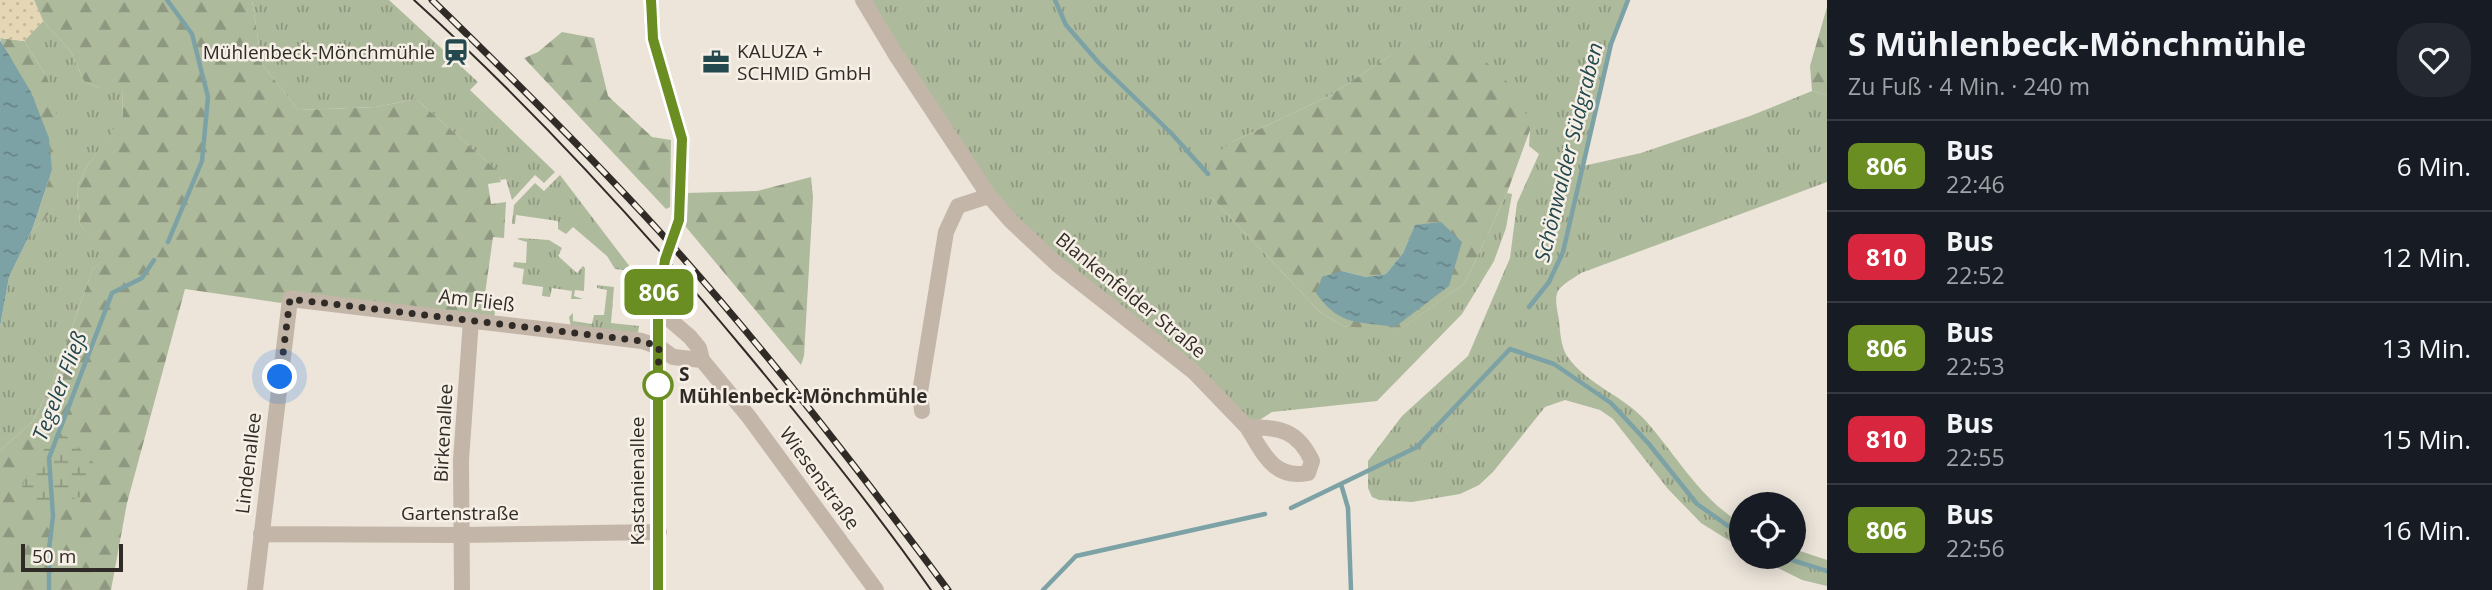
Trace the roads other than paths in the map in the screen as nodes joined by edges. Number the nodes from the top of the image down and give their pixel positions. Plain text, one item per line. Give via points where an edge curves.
1 (652, 0) edge
2 (863, 0) edge
3 (989, 196) junction
4 (290, 299) joint
5 (658, 316) junction
6 (471, 320) junction
7 (659, 347) junction
8 (702, 360) junction
9 (922, 411) dead end
10 (1247, 427) dead end
11 (659, 531) junction
12 (261, 534) junction
13 (461, 534) junction
14 (255, 590) edge
15 (462, 590) edge
16 (658, 590) edge
17 (876, 590) edge

1 - 5 street, Kastanienallee via 653,39 682,139 679,220 662,272
2 - 3 street, Blankenfelder Straße
3 - 9 street via 958,206 946,232 920,392
3 - 10 street, Blankenfelder Straße via 1058,265 1194,372
4 - 6 street, Am Fließ
4 - 12 street, Lindenallee
5 - 7 street, Kastanienallee
5 - 8 street, Wiesenstraße via 668,318 690,337
6 - 7 street, Am Fließ via 642,341
6 - 13 street, Birkenallee
7 - 8 street via 673,357
7 - 11 street, Kastanienallee
8 - 17 street, Wiesenstraße
11 - 13 street, Gartenstraße
11 - 16 street, Kastanienallee
12 - 13 street, Gartenstraße
12 - 14 street, Lindenallee
13 - 15 street, Birkenallee

